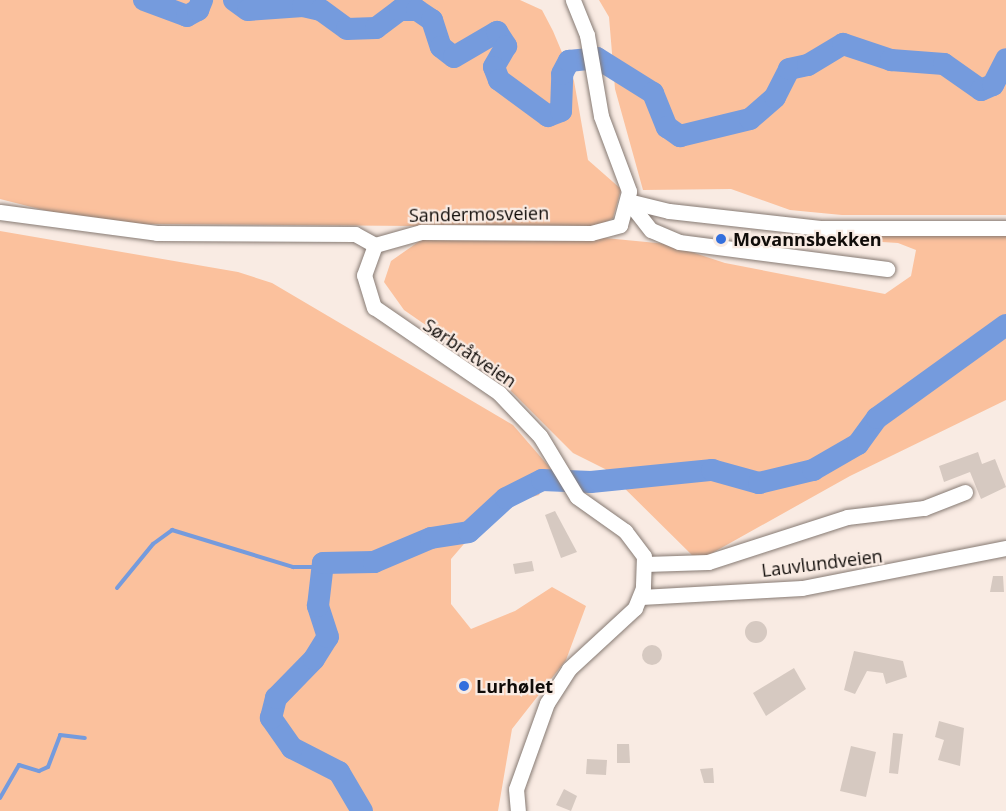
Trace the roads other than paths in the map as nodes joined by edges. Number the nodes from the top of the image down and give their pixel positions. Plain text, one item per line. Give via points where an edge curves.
1 (573, 0) edge
2 (628, 201) junction
3 (0, 212) edge
4 (1006, 228) edge
5 (375, 245) junction
6 (887, 269) dead end
7 (965, 492) dead end
8 (1006, 548) edge
9 (645, 564) junction
10 (641, 597) junction
11 (518, 811) edge

1 - 2 street via 591,56 601,116 626,182
2 - 4 street via 669,211 820,228
2 - 5 street, Sandermosveien via 624,219 607,232 421,232
2 - 6 street via 651,230 679,242
3 - 5 street via 157,233 356,234
5 - 9 street, Sørbråtveien via 364,275 374,307 499,393 540,436 571,489 625,531
7 - 9 street via 924,508 858,514 708,562
8 - 10 street, Lauvlundveien via 802,588
9 - 10 street
10 - 11 street via 555,687 516,789

